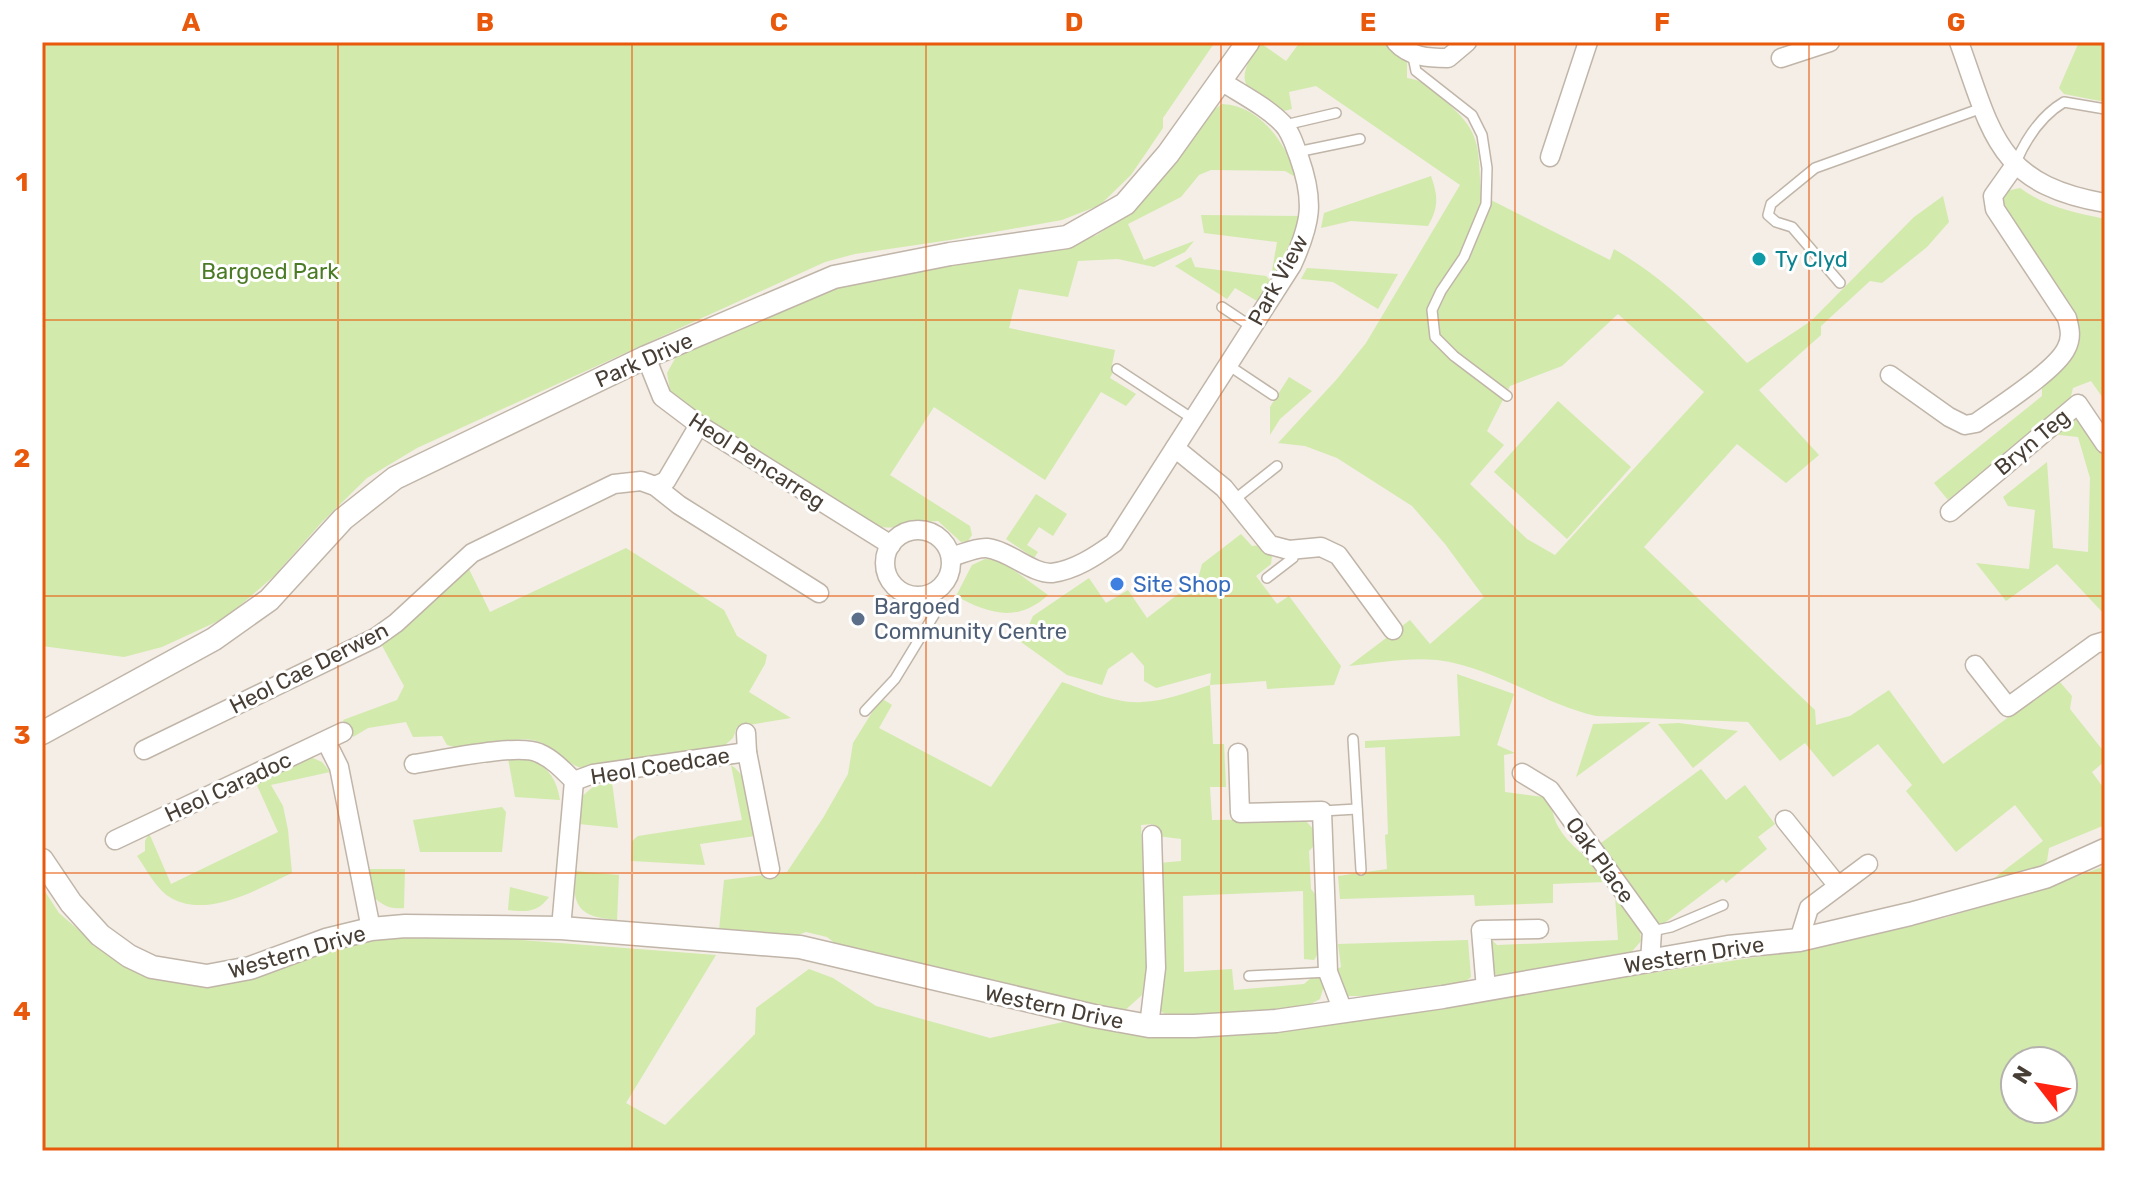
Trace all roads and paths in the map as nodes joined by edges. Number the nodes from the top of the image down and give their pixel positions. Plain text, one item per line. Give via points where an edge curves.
1 (1248, 42) edge
2 (1467, 42) edge
3 (1588, 42) edge
4 (1830, 42) edge
5 (1959, 42) edge
6 (1404, 47) edge
7 (1781, 58) dead end
8 (1221, 81) junction
9 (1982, 108) junction
10 (2105, 109) edge
11 (1336, 113) dead end
12 (1285, 125) junction
13 (1360, 139) dead end
14 (1297, 152) junction
15 (1550, 157) dead end
16 (2015, 165) junction
17 (2105, 203) edge
18 (1840, 283) dead end
19 (1222, 307) dead end
20 (1252, 327) junction
21 (646, 357) junction
22 (1228, 365) junction
23 (1117, 369) dead end
24 (1890, 375) dead end
25 (1273, 395) dead end
26 (1507, 396) dead end
27 (1193, 419) junction
28 (699, 425) junction
29 (2105, 444) edge
30 (1175, 448) junction
31 (1277, 466) dead end
32 (655, 486) junction
33 (1234, 500) junction
34 (1950, 512) dead end
35 (891, 545) junction
36 (1296, 549) junction
37 (951, 557) junction
38 (1267, 578) dead end
39 (935, 591) junction
40 (819, 593) dead end
41 (1393, 630) dead end
42 (2105, 641) edge
43 (1975, 665) dead end
44 (865, 711) dead end
45 (152, 724) dead end
46 (42, 733) edge
47 (1353, 739) dead end
48 (435, 742) dead end
49 (1238, 753) dead end
50 (436, 761) junction
51 (414, 764) dead end
52 (1522, 773) dead end
53 (574, 781) junction
54 (1357, 809) junction
55 (1322, 811) junction
56 (1785, 820) dead end
57 (1152, 835) dead end
58 (128, 841) dead end
59 (2105, 850) edge
60 (42, 860) edge
61 (1868, 864) dead end
62 (770, 869) dead end
63 (1361, 870) dead end
64 (1838, 886) junction
65 (1723, 905) dead end
66 (561, 928) junction
67 (371, 929) junction
68 (1539, 929) dead end
69 (1652, 931) junction
70 (1799, 940) junction
71 (1650, 962) junction
72 (1328, 972) junction
73 (1249, 976) dead end
74 (1486, 989) junction
75 (1343, 1011) junction
76 (1149, 1026) junction

1 - 8 street, Park Drive
2 - 6 street via 1448,58 1423,57
3 - 15 street
4 - 7 street
5 - 9 street
6 - 26 lane via 1416,71 1472,115 1482,135 1487,168 1486,204 1464,257 1432,310 1435,337
8 - 12 street
8 - 21 street, Park Drive via 1125,204 1067,237 834,277
9 - 16 street via 1990,130
9 - 18 lane via 1815,168 1771,204 1768,215 1792,227
10 - 16 lane via 2064,102 2051,110
11 - 12 lane
12 - 14 street, Park View
13 - 14 lane
14 - 20 street, Park View via 1311,207 1306,234
16 - 17 street via 2058,192
16 - 24 street via 1993,196 1995,209 2067,318 2071,333 2066,349 2022,389 1976,423 1965,425
19 - 20 lane
20 - 22 street, Park View
21 - 28 street, Heol Pencarreg via 662,397
21 - 46 street, Park Drive via 395,478 343,519 269,600 214,639
22 - 25 lane
22 - 27 street, Park View
23 - 27 lane
27 - 30 street, Park View
28 - 32 street via 666,481
28 - 35 street, Heol Pencarreg
29 - 34 street, Bryn Teg via 2078,404
30 - 33 street
30 - 37 street, Park View via 1114,543 1087,561 1051,573 985,548
31 - 33 lane
32 - 40 street
32 - 45 street, Heol Cae Derwen via 641,481 614,484 472,553 375,638 153,746
33 - 36 street via 1270,545
35 - 37 street via 919,530 940,538
35 - 39 street via 886,566 895,586 914,596
36 - 38 lane via 1293,558
36 - 41 street via 1321,547 1338,555
37 - 39 street via 948,576
39 - 44 lane via 934,615 895,679
42 - 43 street via 2008,707
47 - 54 lane
48 - 50 street
49 - 55 street via 1240,813
50 - 51 street, Heol Coedcae
50 - 53 street, Heol Coedcae via 514,750 537,752
52 - 69 street, Oak Place via 1550,790
53 - 62 street, Heol Coedcae via 746,742 775,848
53 - 66 street, Heol Coedcae
54 - 55 lane
54 - 63 lane
55 - 72 street
56 - 64 street
57 - 76 street via 1156,968
58 - 67 street, Heol Caradoc via 335,737
59 - 70 street, Western Drive via 2045,877
60 - 67 street, Western Drive via 100,935 152,967 207,976 250,968
61 - 64 street
64 - 70 street via 1809,908
65 - 69 lane
66 - 67 street, Western Drive
66 - 76 street, Western Drive via 800,947
68 - 74 street via 1481,930
69 - 71 street
70 - 71 street, Western Drive
71 - 74 street, Western Drive
72 - 73 lane
72 - 75 street
74 - 75 street, Western Drive
75 - 76 street, Western Drive via 1276,1021

